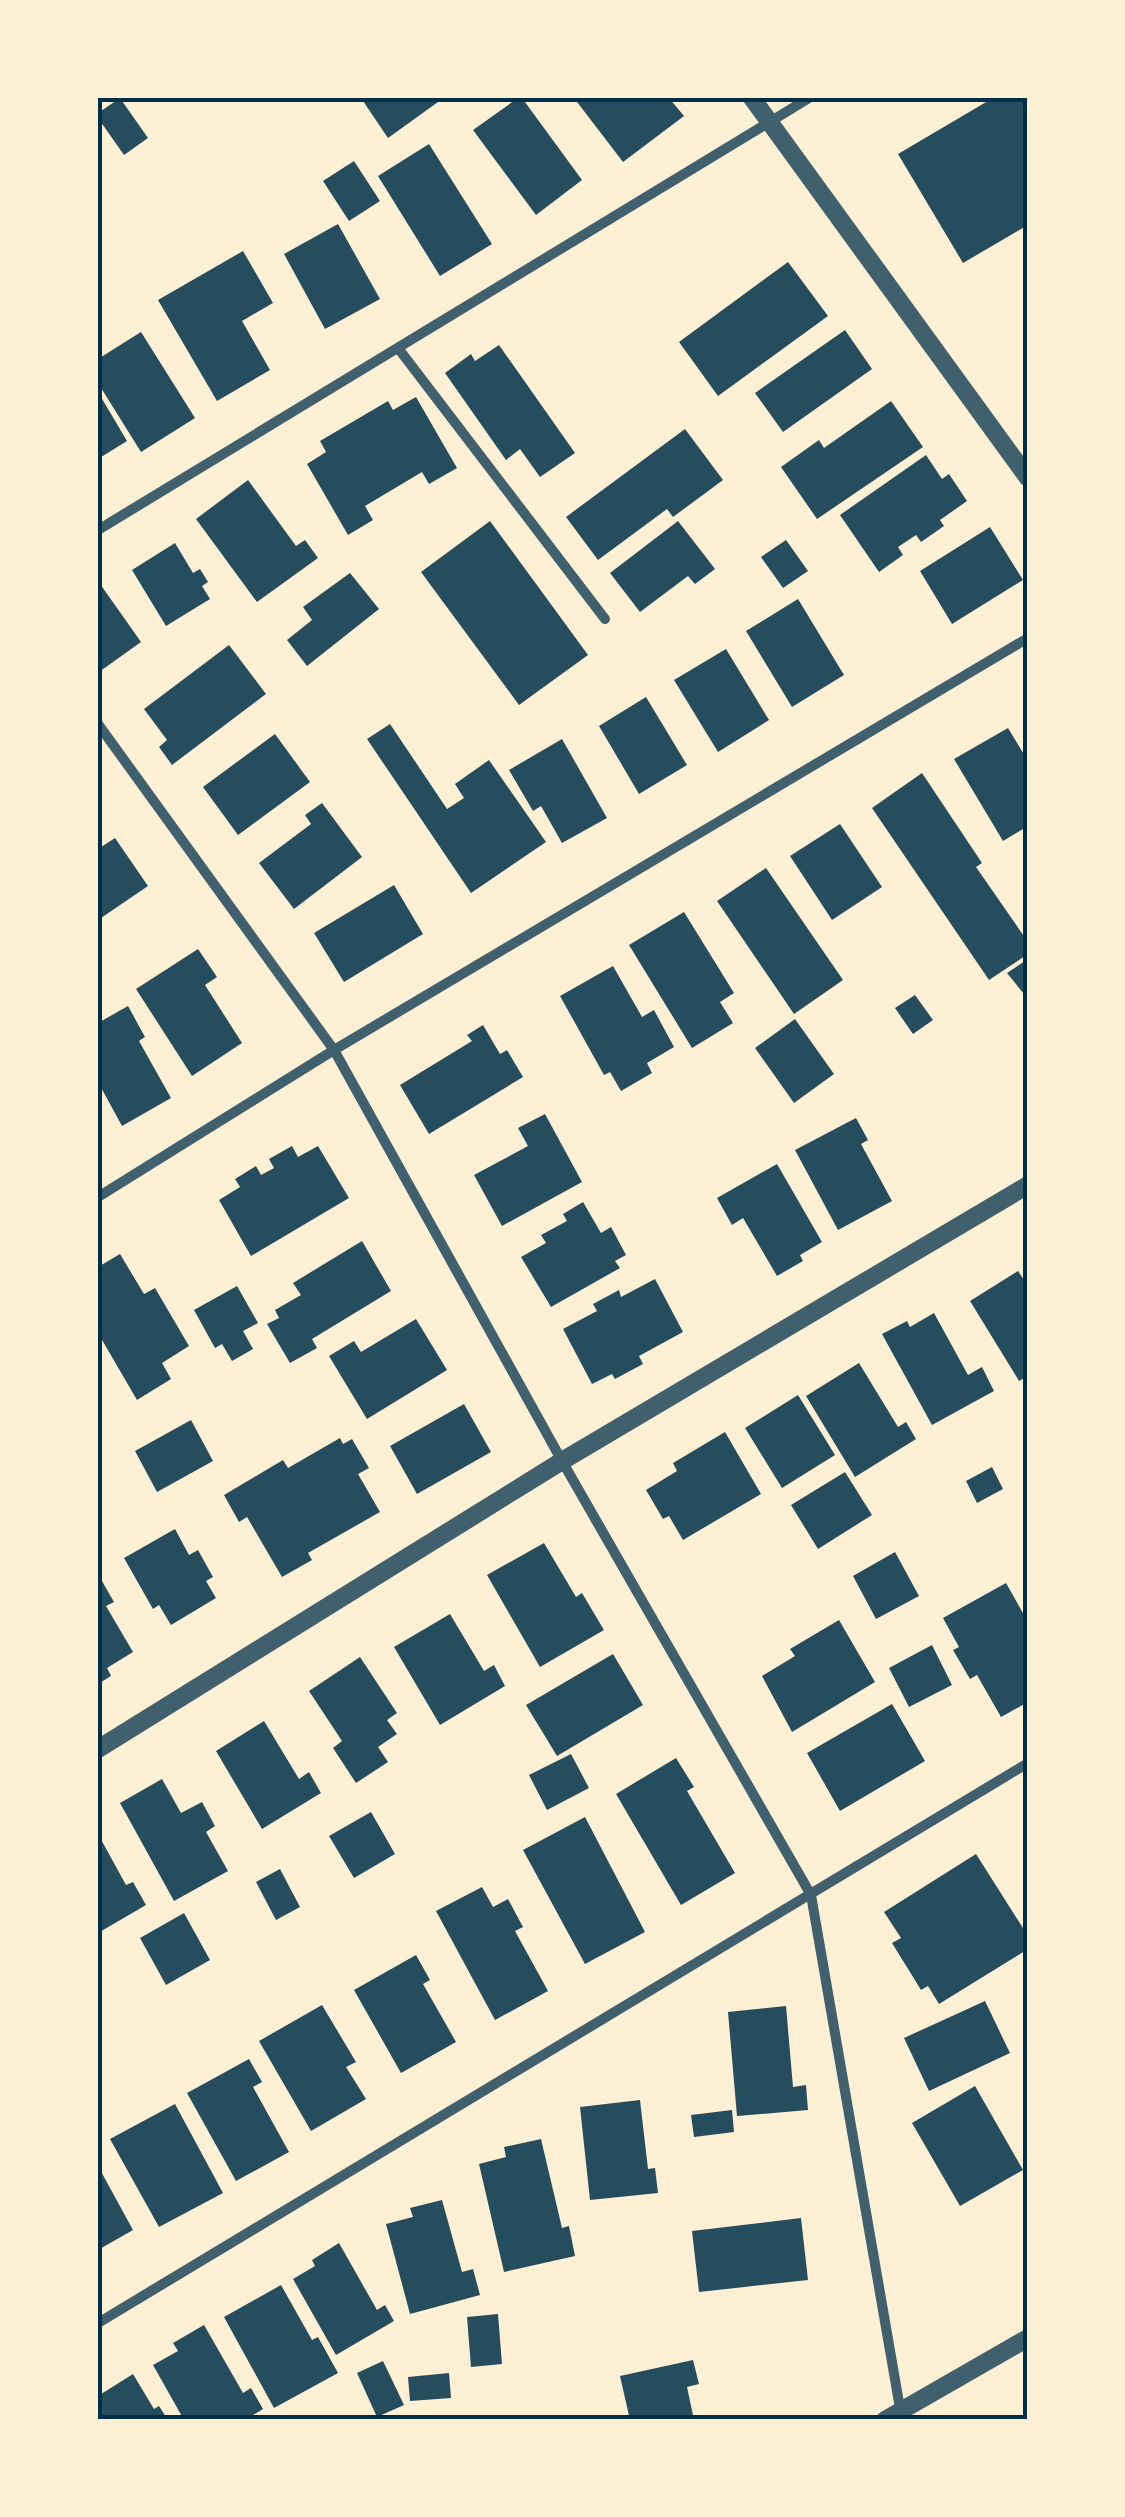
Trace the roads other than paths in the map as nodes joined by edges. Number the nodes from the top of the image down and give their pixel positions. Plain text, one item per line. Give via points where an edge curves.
1 (752, 98) edge
2 (809, 98) edge
3 (770, 122) junction
4 (398, 348) junction
5 (1028, 478) edge
6 (98, 530) edge
7 (605, 619) dead end
8 (1028, 638) edge
9 (98, 724) edge
10 (334, 1050) junction
11 (1028, 1185) edge
12 (98, 1197) edge
13 (562, 1461) junction
14 (98, 1749) edge
15 (1028, 1763) edge
16 (811, 1895) junction
17 (98, 2323) edge
18 (1028, 2338) edge
19 (896, 2417) edge

1 - 3 street
2 - 3 street
3 - 4 street
3 - 5 street
4 - 6 street
4 - 7 street
8 - 10 street
9 - 10 street
10 - 12 street
10 - 13 street
11 - 13 street
13 - 14 street
13 - 16 street
15 - 16 street
16 - 17 street
16 - 19 street
18 - 19 street

